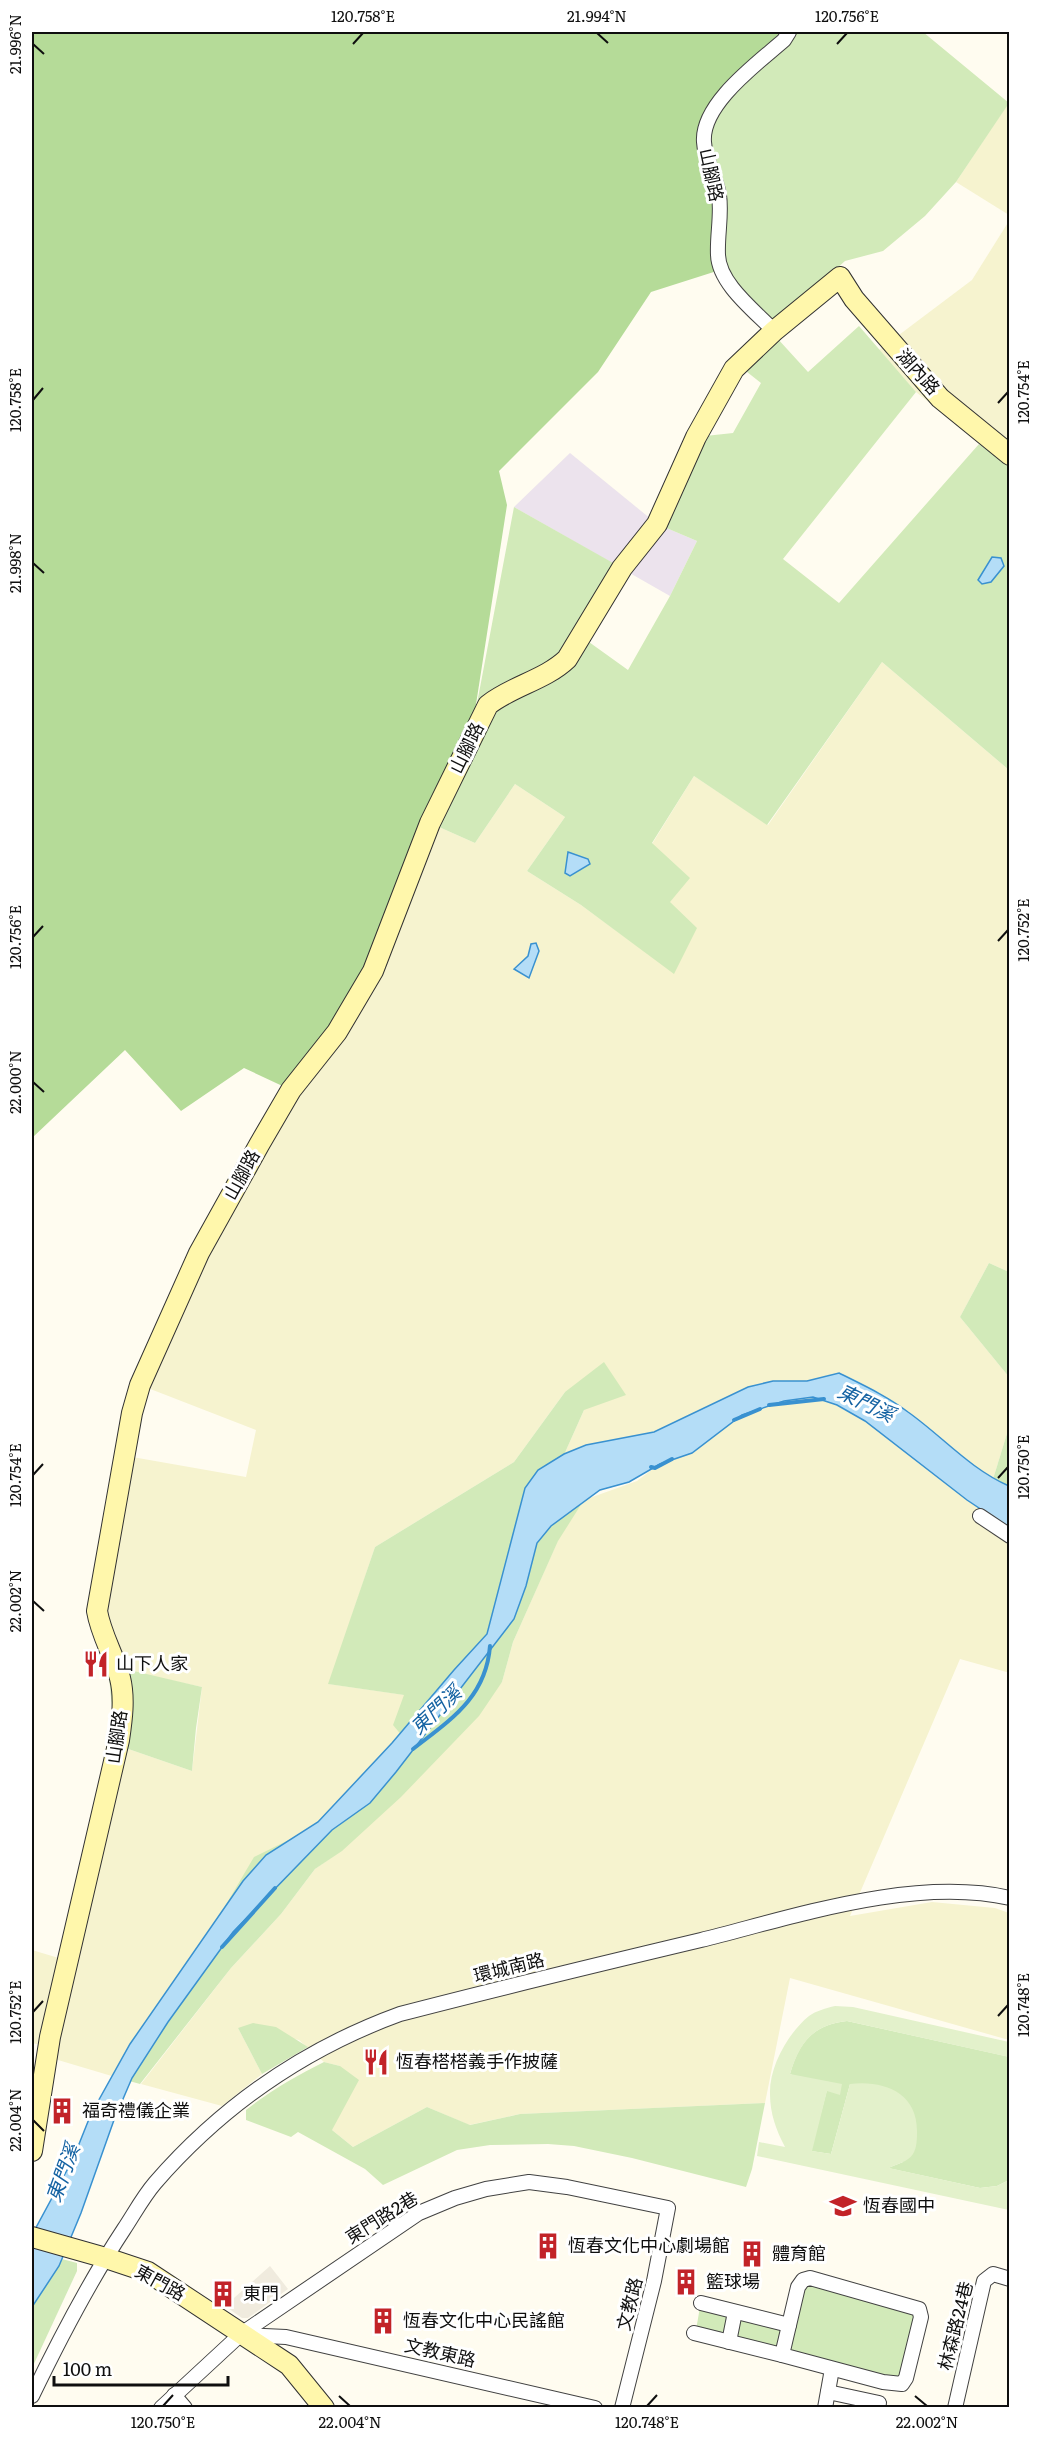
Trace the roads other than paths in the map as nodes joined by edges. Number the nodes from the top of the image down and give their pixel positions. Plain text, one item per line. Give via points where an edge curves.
1 (789, 32) edge
2 (840, 277) joint
3 (774, 331) junction
4 (1010, 455) edge
5 (980, 1516) dead end
6 (1010, 1536) edge
7 (1010, 1898) edge
8 (32, 2151) edge
9 (668, 2208) joint
10 (32, 2237) edge
11 (106, 2258) junction
12 (1010, 2279) edge
13 (701, 2303) dead end
14 (735, 2312) junction
15 (789, 2325) junction
16 (694, 2333) dead end
17 (241, 2334) junction
18 (729, 2342) junction
19 (782, 2355) junction
20 (832, 2369) junction
21 (883, 2382) junction
22 (828, 2392) junction
23 (174, 2395) junction
24 (32, 2396) edge
25 (879, 2405) edge
26 (161, 2408) edge
27 (185, 2408) edge
28 (324, 2408) edge
29 (596, 2408) edge
30 (622, 2408) edge
31 (825, 2408) edge
32 (955, 2408) edge

1 - 3 street, 山腳路 via 726,92 709,119 703,140 719,195 718,258 725,279
2 - 3 street, 山腳路
2 - 4 street, 湖內路 via 854,299 940,398
3 - 8 street, 山腳路 via 734,369 696,437 657,524 622,568 567,659 557,669 504,693 488,705 430,823 373,971 337,1032 291,1090 259,1145 199,1253 140,1385 97,1611 120,1679 119,1740 50,2037
5 - 6 street
7 - 11 street, 環城南路 via 940,1891 853,1903 439,2004 360,2028 285,2069 213,2123 153,2185
9 - 17 street, 東門路2巷 via 529,2182 486,2189 419,2212
9 - 30 street, 文教路
10 - 11 street, 東門路
11 - 17 street, 東門路 via 148,2272
11 - 24 street, 環城南路
12 - 32 street, 林森路24巷 via 993,2274 984,2281
13 - 14 street
14 - 15 street
14 - 18 street
15 - 19 street
15 - 21 street via 798,2287 810,2278 919,2309 921,2317 906,2378 902,2384
16 - 18 street
17 - 23 street, 東門路2巷
17 - 28 street, 東門路 via 289,2365
17 - 29 street, 文教東路 via 286,2337
18 - 19 street
19 - 20 street
20 - 21 street
20 - 22 street
21 - 25 street
22 - 25 street
22 - 31 street
23 - 26 street, 東門路2巷
23 - 27 street

